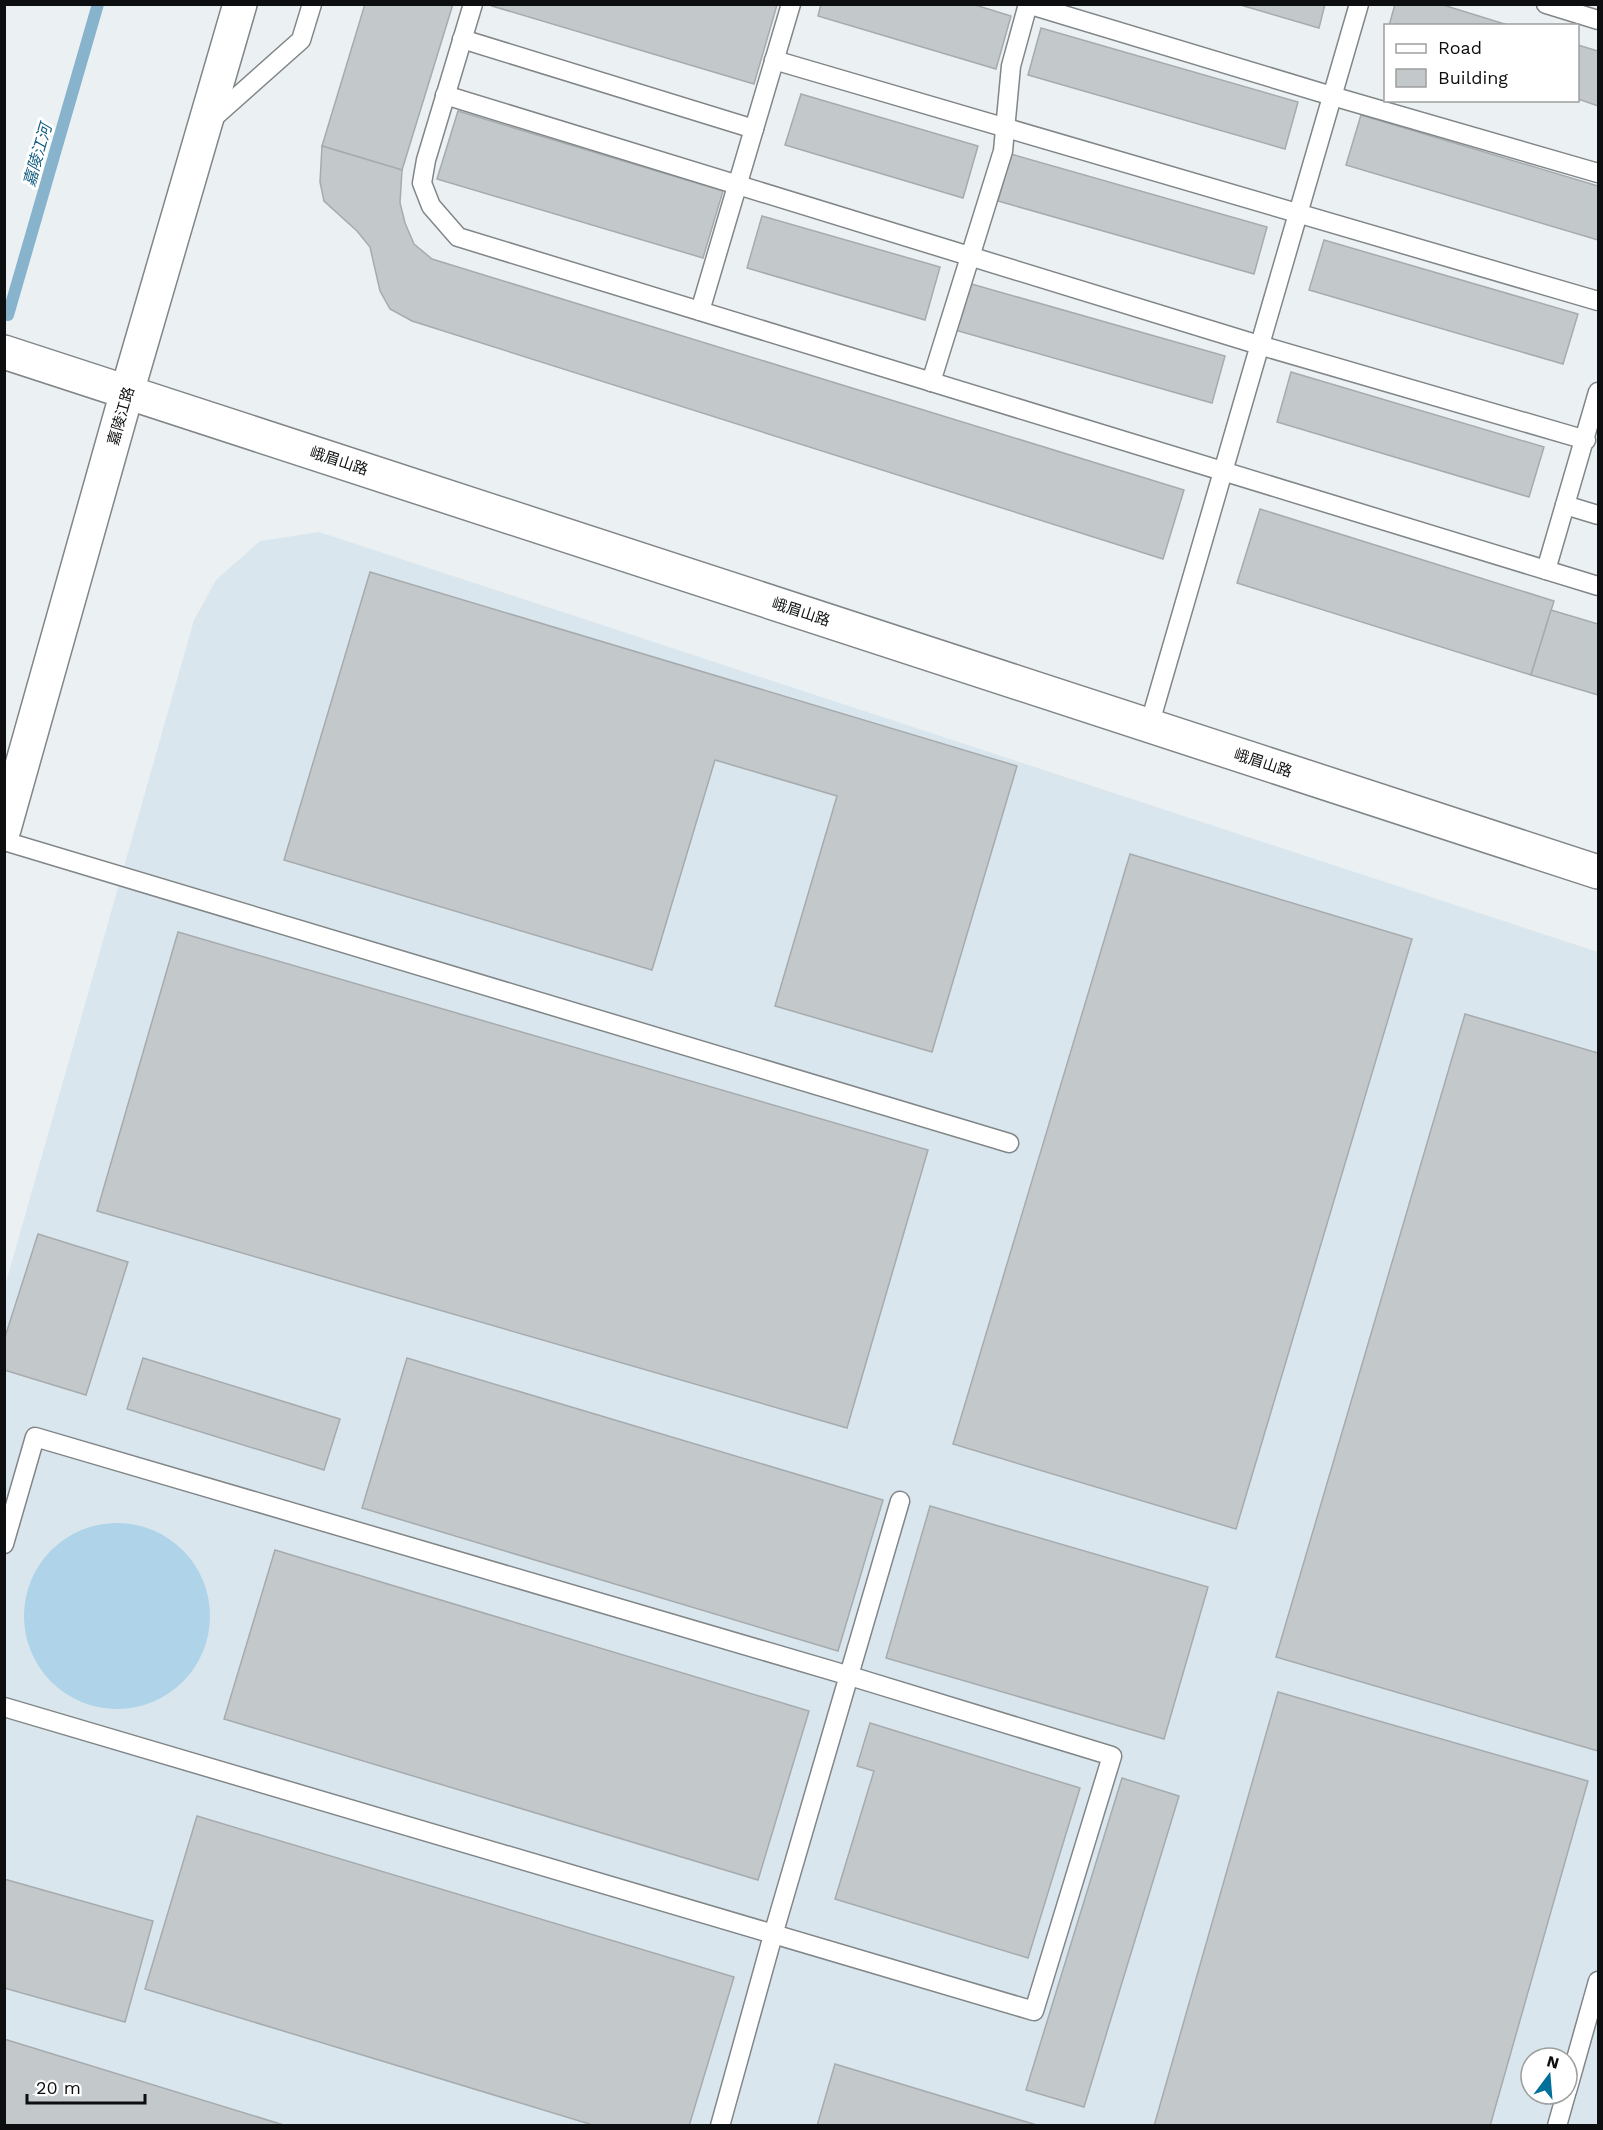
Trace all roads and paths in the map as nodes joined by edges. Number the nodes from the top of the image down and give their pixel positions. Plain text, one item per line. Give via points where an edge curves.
1 (240, 4) edge
2 (312, 4) edge
3 (473, 4) edge
4 (790, 4) edge
5 (1359, 4) edge
6 (1546, 4) edge
7 (1028, 5) edge
8 (1599, 20) edge
9 (462, 39) junction
10 (774, 60) junction
11 (445, 95) junction
12 (1332, 96) junction
13 (205, 125) junction
14 (1005, 128) junction
15 (754, 129) junction
16 (1599, 173) edge
17 (737, 184) junction
18 (1297, 214) junction
19 (970, 256) junction
20 (1599, 301) edge
21 (700, 311) junction
22 (1259, 345) junction
23 (4, 352) edge
24 (932, 382) junction
25 (127, 392) junction
26 (1599, 392) edge
27 (1586, 440) junction
28 (1223, 472) junction
29 (1565, 505) junction
30 (1599, 515) edge
31 (1546, 570) junction
32 (1599, 586) edge
33 (1149, 726) junction
34 (4, 829) edge
35 (4, 841) edge
36 (1599, 872) edge
37 (1009, 1143) dead end
38 (900, 1501) dead end
39 (4, 1544) edge
40 (850, 1676) junction
41 (4, 1707) edge
42 (773, 1935) junction
43 (1599, 1981) edge
44 (1579, 2051) edge
45 (1563, 2106) edge
46 (720, 2126) edge
47 (1557, 2126) edge

1 - 13 street, 嘉陵江路
2 - 13 lane via 301,40
3 - 9 lane
4 - 10 lane
5 - 12 lane
6 - 8 lane
7 - 12 lane
7 - 14 lane via 1011,66
9 - 11 lane
9 - 15 lane
10 - 14 lane
10 - 15 lane
11 - 17 lane
11 - 21 lane via 422,183 430,206 458,237
12 - 16 lane
12 - 18 lane
13 - 25 street, 嘉陵江路
14 - 18 lane
14 - 19 lane via 1003,152
15 - 17 lane
17 - 19 lane
17 - 21 lane
18 - 20 lane
18 - 22 lane
19 - 22 lane
19 - 24 lane
21 - 24 lane
22 - 27 lane
22 - 28 lane
23 - 25 street, 峨眉山路
24 - 28 lane
25 - 33 street, 峨眉山路
25 - 34 street, 嘉陵江路
26 - 27 lane
27 - 29 lane
28 - 31 lane
28 - 33 lane
29 - 30 lane
29 - 31 lane
31 - 32 lane
33 - 36 street, 峨眉山路
35 - 37 lane
38 - 40 lane
39 - 40 lane via 35,1437
40 - 42 lane
40 - 42 lane via 1112,1756 1034,2011
41 - 42 lane
42 - 46 lane
43 - 44 lane
45 - 47 lane

